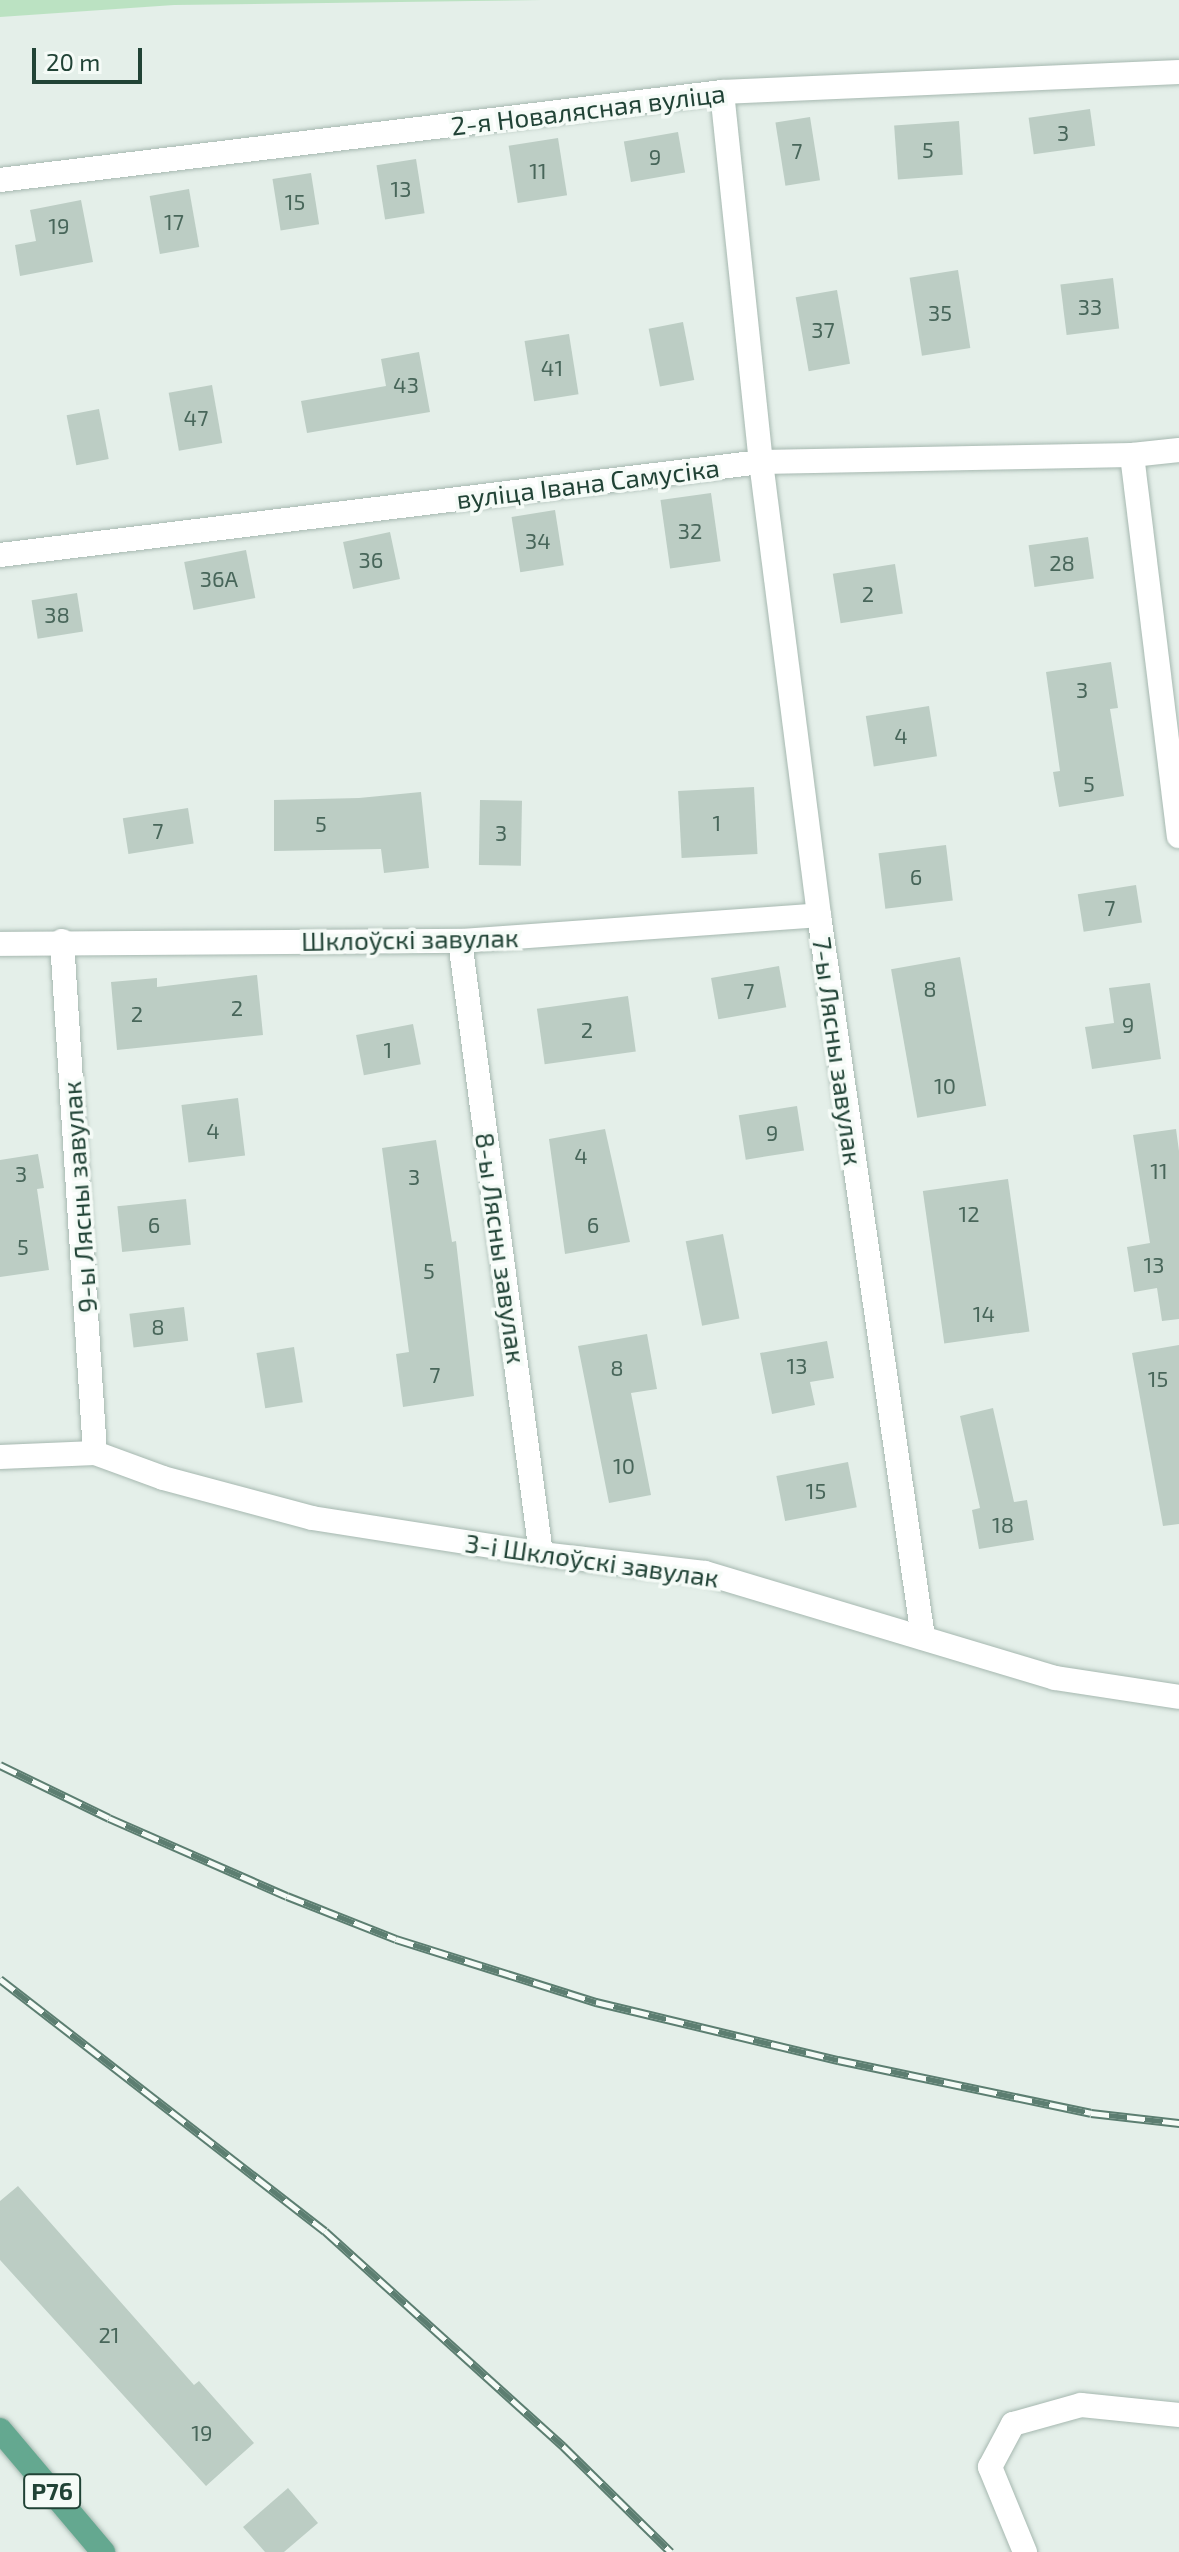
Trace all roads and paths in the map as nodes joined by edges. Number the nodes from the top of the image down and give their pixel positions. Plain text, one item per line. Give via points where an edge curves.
1 (1179, 72) edge
2 (722, 92) junction
3 (0, 180) edge
4 (1179, 450) edge
5 (1132, 455) junction
6 (761, 462) junction
7 (0, 555) edge
8 (1179, 836) edge
9 (819, 915) junction
10 (62, 941) junction
11 (460, 941) junction
12 (0, 944) edge
13 (95, 1453) junction
14 (0, 1457) edge
15 (541, 1554) junction
16 (923, 1638) junction
17 (1179, 1697) edge
18 (1179, 2415) edge
19 (0, 2430) edge
20 (103, 2552) edge
21 (1025, 2552) edge

1 - 2 street, 2-я Новалясная вуліца
2 - 3 street, 2-я Новалясная вуліца
2 - 6 street, 7-ы Лясны завулак
4 - 5 street, вуліца Івана Самусіка
5 - 6 street, вуліца Івана Самусіка
5 - 8 street
6 - 7 street, вуліца Івана Самусіка
6 - 9 street, 7-ы Лясны завулак
9 - 11 street, Шклоўскі завулак
9 - 16 street, 7-ы Лясны завулак
10 - 11 street, Шклоўскі завулак
10 - 12 street, Шклоўскі завулак
10 - 13 street, 9-ы Лясны завулак
11 - 15 street, 8-ы Лясны завулак
13 - 14 street, 3-і Шклоўскі завулак
13 - 15 street, 3-і Шклоўскі завулак via 163,1478 312,1518
15 - 16 street, 3-і Шклоўскі завулак via 705,1573
16 - 17 street, 3-і Шклоўскі завулак via 1055,1678
18 - 21 street via 1081,2405 1013,2424 990,2467
19 - 20 main road, Р76

